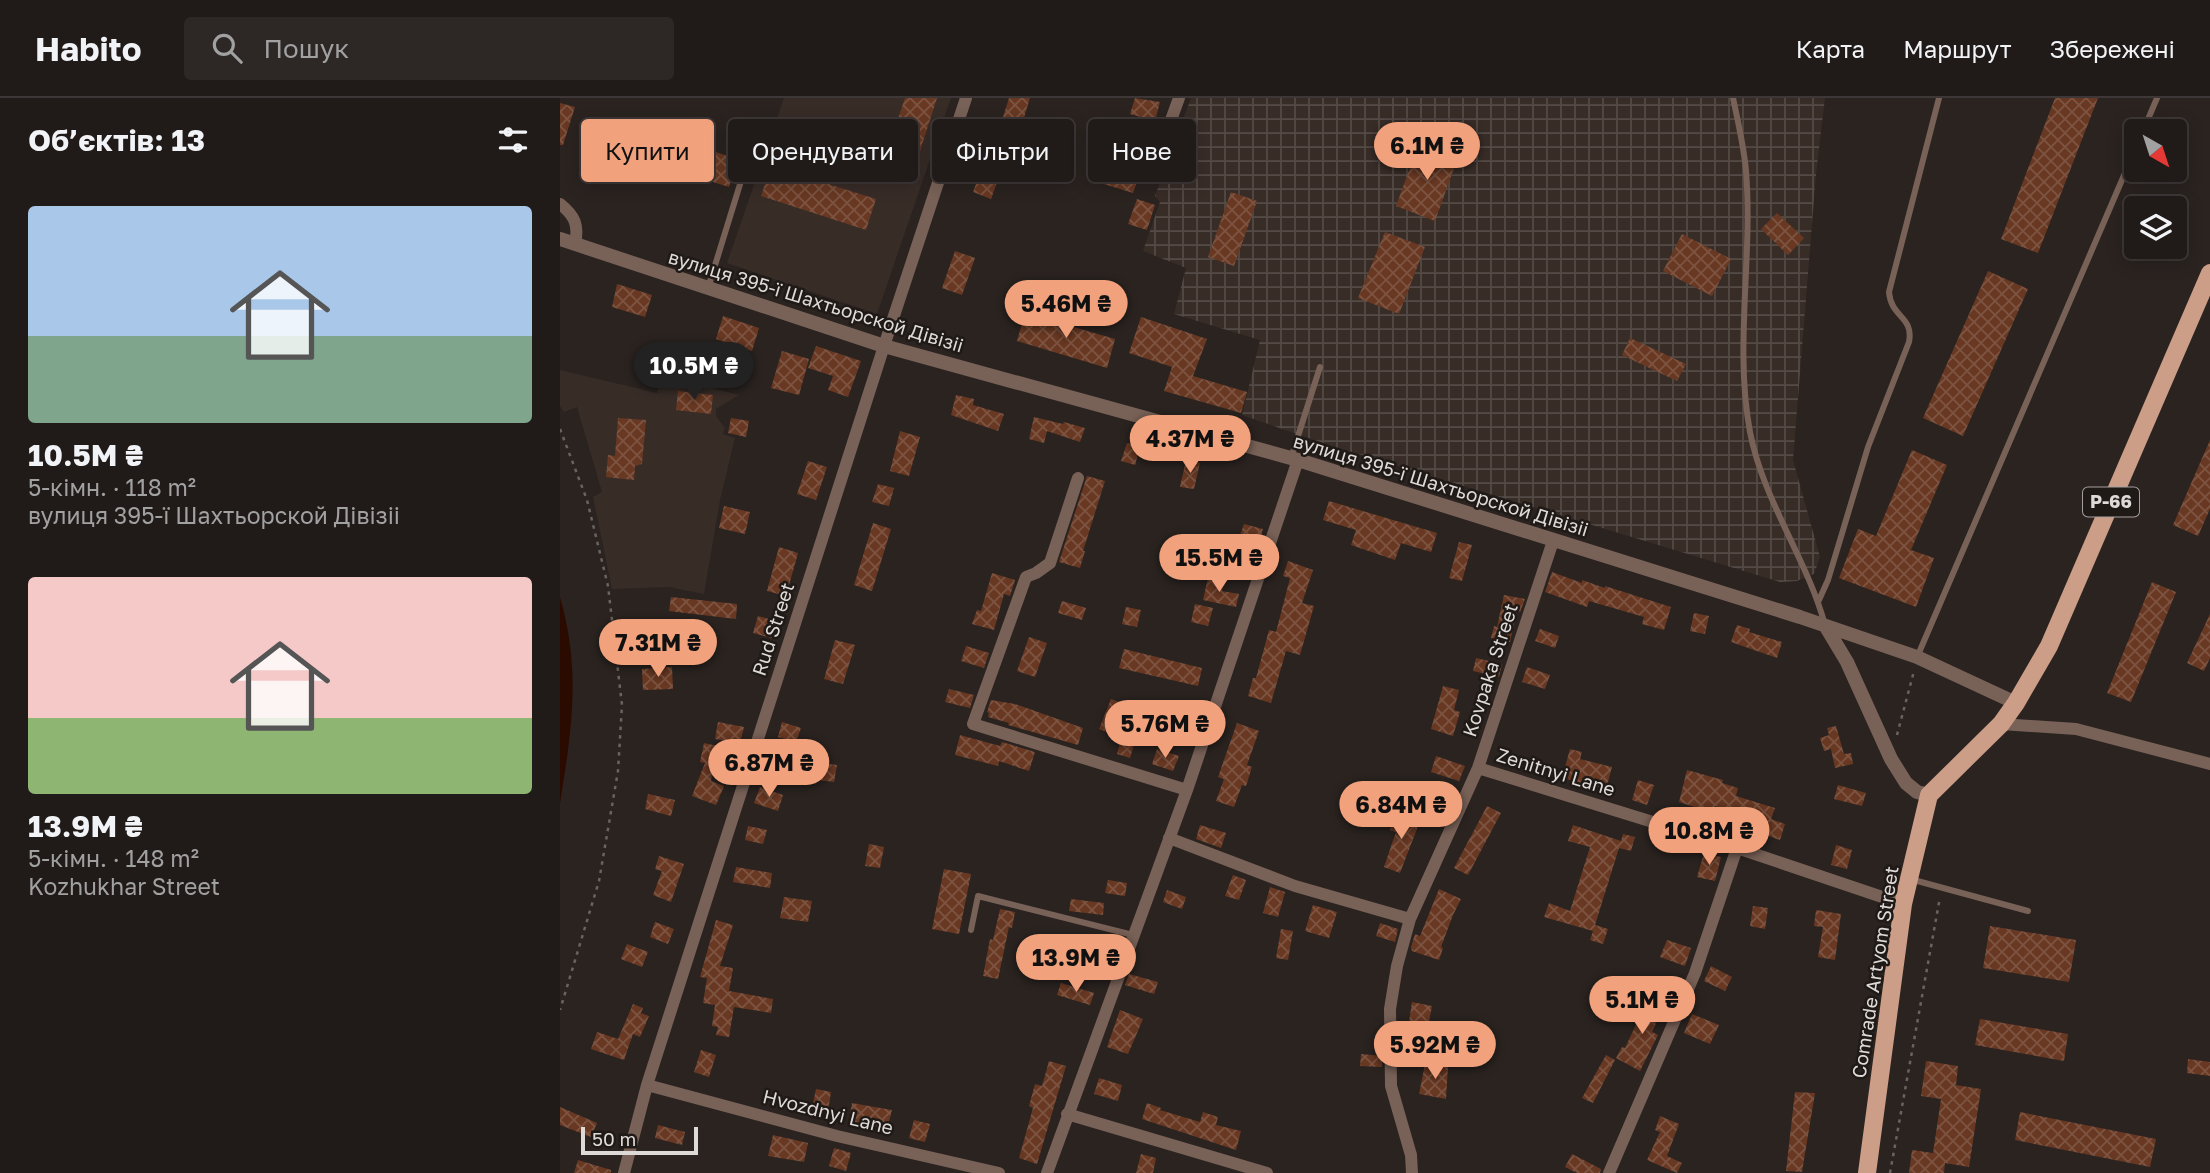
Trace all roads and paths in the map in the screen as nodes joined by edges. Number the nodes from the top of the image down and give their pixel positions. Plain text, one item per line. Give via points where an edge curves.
1 (966, 98) edge
2 (1179, 98) edge
3 (1733, 98) edge
4 (1938, 98) edge
5 (2157, 98) edge
6 (1171, 119) edge
7 (2148, 119) edge
8 (2124, 175) edge
9 (741, 182) edge
10 (560, 204) edge
11 (560, 239) edge
12 (575, 244) junction
13 (2210, 273) edge
14 (708, 289) junction
15 (884, 346) junction
16 (1320, 367) dead end
17 (560, 429) edge
18 (1295, 459) junction
19 (1078, 478) dead end
20 (1553, 541) junction
21 (1819, 600) junction
22 (1826, 627) junction
23 (1917, 657) junction
24 (2016, 703) junction
25 (2001, 724) junction
26 (1891, 759) junction
27 (2210, 764) edge
28 (1478, 768) junction
29 (1187, 790) junction
30 (1929, 795) junction
31 (1169, 838) junction
32 (1737, 848) junction
33 (1908, 878) junction
34 (1942, 887) junction
35 (1903, 904) junction
36 (2028, 911) dead end
37 (1410, 919) junction
38 (971, 930) dead end
39 (1133, 935) junction
40 (560, 1010) edge
41 (648, 1085) junction
42 (1067, 1114) junction
43 (624, 1173) edge
44 (999, 1173) edge
45 (1047, 1173) edge
46 (1267, 1173) edge
47 (1412, 1173) edge
48 (1609, 1173) edge
49 (1867, 1173) edge
50 (1889, 1173) edge

1 - 15 street, Rud Street
2 - 6 street
3 - 21 lane via 1746,172 1743,372 1750,432 1760,470
4 - 21 lane via 1889,292 1890,303 1911,331 1909,342 1868,447
5 - 7 lane
8 - 23 lane
9 - 14 lane
10 - 12 street via 575,218
11 - 12 street, вулиця 395-ї Шахтьорской Дівізіі
12 - 14 street, вулиця 395-ї Шахтьорской Дівізіі
13 - 24 main road, Р-66 via 2049,646
14 - 15 street, вулиця 395-ї Шахтьорской Дівізіі
15 - 18 street, вулиця 395-ї Шахтьорской Дівізіі
15 - 41 street, Rud Street
16 - 18 lane
17 - 40 path via 587,500 608,586 622,705 618,771 600,881
18 - 20 street, вулиця 395-ї Шахтьорской Дівізіі
18 - 29 street
19 - 29 street via 1049,563 1026,577 973,724
20 - 22 street, вулиця 395-ї Шахтьорской Дівізіі
20 - 28 street, Kovpaka Street
21 - 22 lane
22 - 23 street, вулиця 395-ї Шахтьорской Дівізіі
22 - 26 street
23 - 24 street, вулиця 395-ї Шахтьорской Дівізіі
23 - 26 path
24 - 25 main road, Р-66
25 - 27 street via 2076,729
25 - 30 main road, Р-66
26 - 30 street via 1906,783
28 - 32 street, Zenitnyi Lane
28 - 37 street, Kovpaka Street
29 - 31 street
30 - 33 main road, Comrade Artyom Street
31 - 37 street via 1295,886
31 - 39 street
32 - 35 street, Zenitnyi Lane
32 - 48 street via 1695,973
33 - 34 lane
33 - 35 main road, Comrade Artyom Street
34 - 36 lane
34 - 50 path
35 - 49 main road, Comrade Artyom Street
37 - 47 street, Kovpaka Street via 1390,1009 1391,1086
38 - 39 lane via 978,896
39 - 42 street
41 - 43 street, Rud Street
41 - 44 street, Hvozdnyi Lane via 836,1136
42 - 45 street
42 - 46 street

